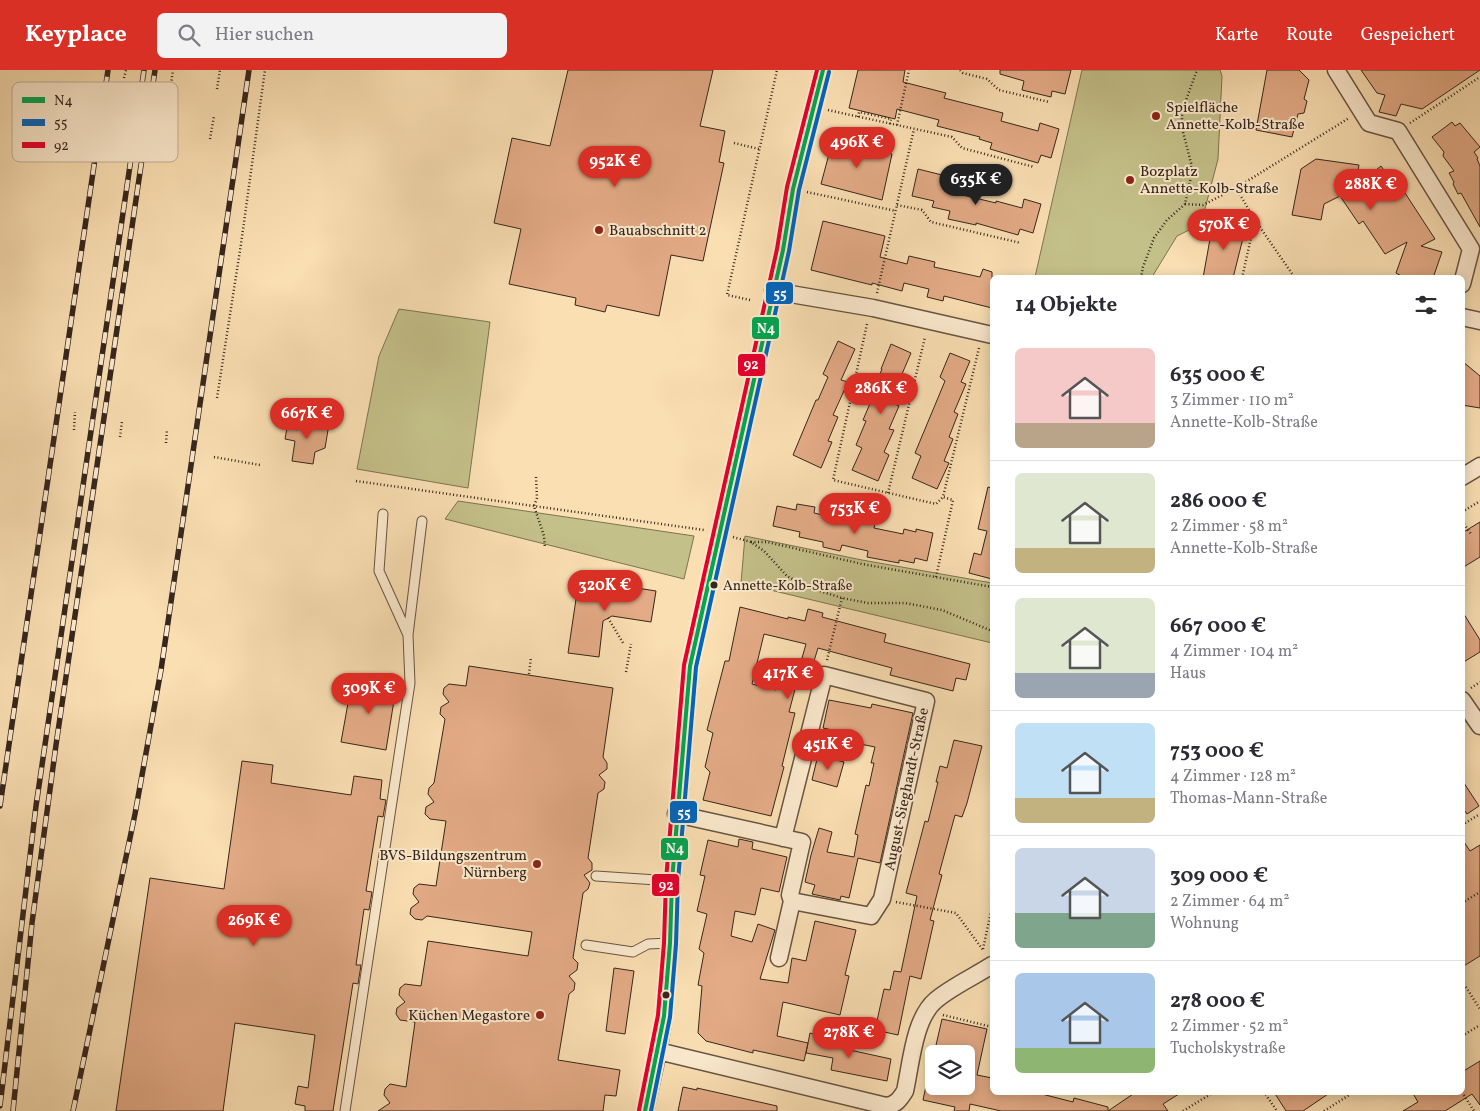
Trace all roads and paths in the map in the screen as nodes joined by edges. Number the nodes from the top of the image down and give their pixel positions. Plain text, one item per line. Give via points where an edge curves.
1 (126, 70) edge
2 (220, 70) edge
3 (265, 70) edge
4 (778, 70) edge
5 (823, 70) edge
6 (909, 70) edge
7 (960, 70) edge
8 (1197, 70) edge
9 (1336, 70) edge
10 (1480, 77) edge
11 (124, 78) dead end
12 (217, 89) dead end
13 (1049, 102) dead end
14 (813, 107) junction
15 (1361, 110) junction
16 (214, 116) dead end
17 (897, 125) junction
18 (914, 129) junction
19 (1398, 131) junction
20 (210, 139) dead end
21 (734, 143) dead end
22 (759, 149) junction
23 (1034, 167) dead end
24 (1236, 188) junction
25 (794, 189) junction
26 (1185, 204) junction
27 (897, 205) junction
28 (896, 211) junction
29 (1255, 220) junction
30 (1020, 243) dead end
31 (1476, 250) edge
32 (1142, 275) edge
33 (1243, 275) edge
34 (1293, 275) edge
35 (1465, 277) edge
36 (773, 291) junction
37 (750, 300) dead end
38 (872, 308) junction
39 (1465, 318) edge
40 (929, 320) junction
41 (1480, 321) edge
42 (987, 334) edge
43 (217, 398) dead end
44 (75, 412) dead end
45 (122, 421) dead end
46 (167, 429) dead end
47 (74, 430) dead end
48 (120, 437) dead end
49 (166, 443) dead end
50 (214, 458) dead end
51 (260, 465) dead end
52 (1480, 466) edge
53 (1465, 475) edge
54 (536, 477) dead end
55 (356, 481) dead end
56 (888, 493) junction
57 (943, 497) junction
58 (1480, 501) edge
59 (534, 506) junction
60 (1465, 510) edge
61 (383, 514) dead end
62 (422, 521) dead end
63 (1465, 525) edge
64 (720, 533) junction
65 (1471, 534) dead end
66 (544, 548) dead end
67 (936, 577) junction
68 (990, 587) edge
69 (842, 598) junction
70 (608, 618) dead end
71 (990, 630) edge
72 (408, 635) junction
73 (623, 643) dead end
74 (631, 644) dead end
75 (530, 657) dead end
76 (626, 672) dead end
77 (529, 674) dead end
78 (824, 675) junction
79 (1465, 704) edge
80 (1480, 726) edge
81 (676, 814) junction
82 (1480, 814) edge
83 (1465, 823) edge
84 (783, 838) junction
85 (596, 876) dead end
86 (672, 881) junction
87 (1480, 892) edge
88 (882, 899) junction
89 (792, 901) junction
90 (1465, 901) edge
91 (990, 917) edge
92 (670, 943) junction
93 (586, 945) dead end
94 (983, 950) junction
95 (779, 958) dead end
96 (990, 962) edge
97 (990, 966) edge
98 (1465, 986) edge
99 (1480, 1009) edge
100 (926, 1011) junction
101 (1480, 1025) edge
102 (990, 1027) edge
103 (1465, 1034) edge
104 (658, 1051) junction
105 (1209, 1095) edge
106 (1267, 1095) edge
107 (1349, 1095) edge
108 (1464, 1095) edge
109 (893, 1108) edge
110 (345, 1111) edge
111 (645, 1111) edge
112 (1183, 1111) edge
113 (1277, 1111) edge
114 (1324, 1111) edge
115 (1474, 1111) edge

1 - 11 path
2 - 12 path
3 - 43 path
4 - 22 path
5 - 14 street
6 - 17 path
7 - 13 path via 987,79 999,90
8 - 26 path via 1182,111 1182,128 1191,163
9 - 15 street
10 - 19 path
14 - 17 path via 858,117 859,112 874,115
14 - 25 street
15 - 19 street via 1369,123
15 - 24 path
16 - 20 path
17 - 18 path
18 - 23 path via 952,137 962,148
18 - 27 path
19 - 31 street
21 - 22 path
22 - 37 path via 727,295
24 - 26 path via 1202,206
24 - 29 path
25 - 28 path
25 - 36 street
26 - 32 path via 1154,238
27 - 28 path
27 - 30 path via 922,210 931,222
28 - 38 path
29 - 33 path
29 - 34 path
31 - 35 street
36 - 38 street
36 - 64 street
38 - 40 street
38 - 56 path via 833,480
39 - 41 street
40 - 42 street
40 - 56 path
42 - 57 path
44 - 47 path
45 - 48 path
46 - 49 path
50 - 51 path
52 - 53 street
54 - 59 path
55 - 59 path
56 - 57 path via 936,504
57 - 67 path via 953,500
58 - 60 path
59 - 64 path
59 - 66 path via 544,536
61 - 72 lane via 379,571
62 - 72 lane
63 - 65 path
64 - 81 street via 690,666
67 - 68 path
67 - 69 path via 766,542 751,542 787,576
69 - 71 path via 868,603 906,603 942,610
69 - 78 path
70 - 73 path
72 - 110 lane via 410,683
74 - 76 path
75 - 77 path
78 - 84 street
78 - 88 street, August-Sieghardt-Straße via 926,701
79 - 80 street
81 - 84 street
81 - 86 street
82 - 83 path
84 - 89 street via 802,842 790,895
85 - 86 lane
86 - 92 street
87 - 90 path
88 - 89 street via 871,916
88 - 94 path via 956,913
89 - 95 street
91 - 94 path
92 - 93 lane via 648,944 633,952
92 - 104 street via 666,1002
94 - 96 path
97 - 100 street via 936,1000
98 - 99 path
100 - 102 path
100 - 109 street via 919,1024 905,1091
101 - 103 path
104 - 109 street
104 - 111 street
105 - 112 path
106 - 113 path
107 - 114 path
108 - 115 path

